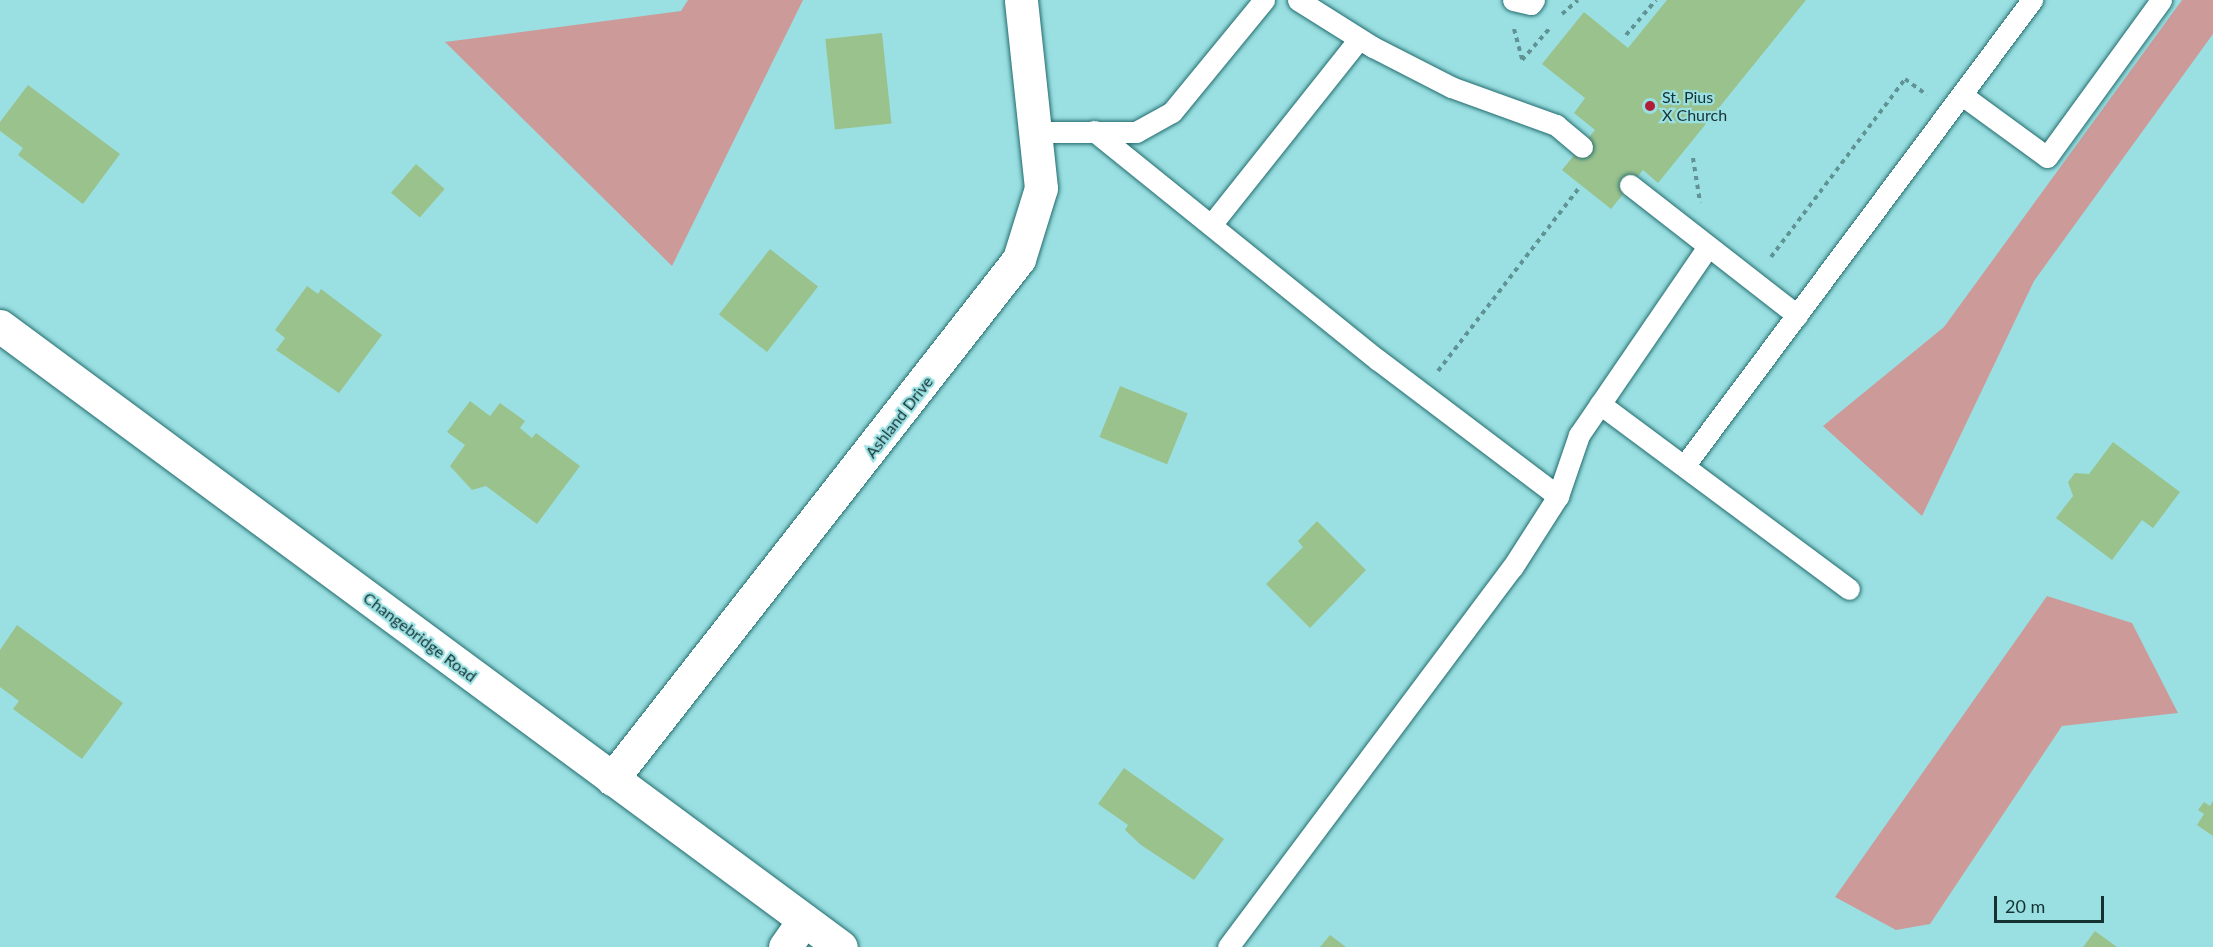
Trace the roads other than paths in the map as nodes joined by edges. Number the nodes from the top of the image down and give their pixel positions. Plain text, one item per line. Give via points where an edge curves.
1 (1021, 0) edge
2 (1264, 0) edge
3 (1298, 0) edge
4 (1513, 0) edge
5 (1534, 0) edge
6 (2032, 0) edge
7 (2161, 0) edge
8 (1359, 39) junction
9 (1962, 95) junction
10 (1094, 131) junction
11 (1035, 132) junction
12 (1582, 147) dead end
13 (1630, 186) dead end
14 (1211, 225) junction
15 (1707, 248) junction
16 (1797, 315) junction
17 (0, 326) edge
18 (1600, 404) junction
19 (1684, 466) junction
20 (1558, 496) junction
21 (1849, 589) dead end
22 (612, 779) junction
23 (804, 920) junction
24 (785, 947) edge
25 (841, 947) edge
26 (1228, 947) edge

1 - 11 main road, Ashland Drive
2 - 10 lane via 1172,112 1136,132
3 - 8 lane
4 - 5 lane via 1530,4
6 - 9 lane
7 - 9 lane via 2047,157
8 - 12 lane via 1451,87 1556,125
8 - 14 lane
9 - 16 lane
10 - 11 lane
10 - 14 lane
11 - 22 main road, Ashland Drive via 1041,189 1019,259
13 - 15 lane
14 - 20 lane via 1378,360
15 - 16 lane
15 - 18 lane
16 - 19 lane
17 - 22 main road, Changebridge Road
18 - 19 lane
18 - 20 lane via 1579,435
19 - 21 lane
20 - 26 lane via 1512,568
22 - 23 main road, Changebridge Road
23 - 24 main road
23 - 25 main road, Changebridge Road

